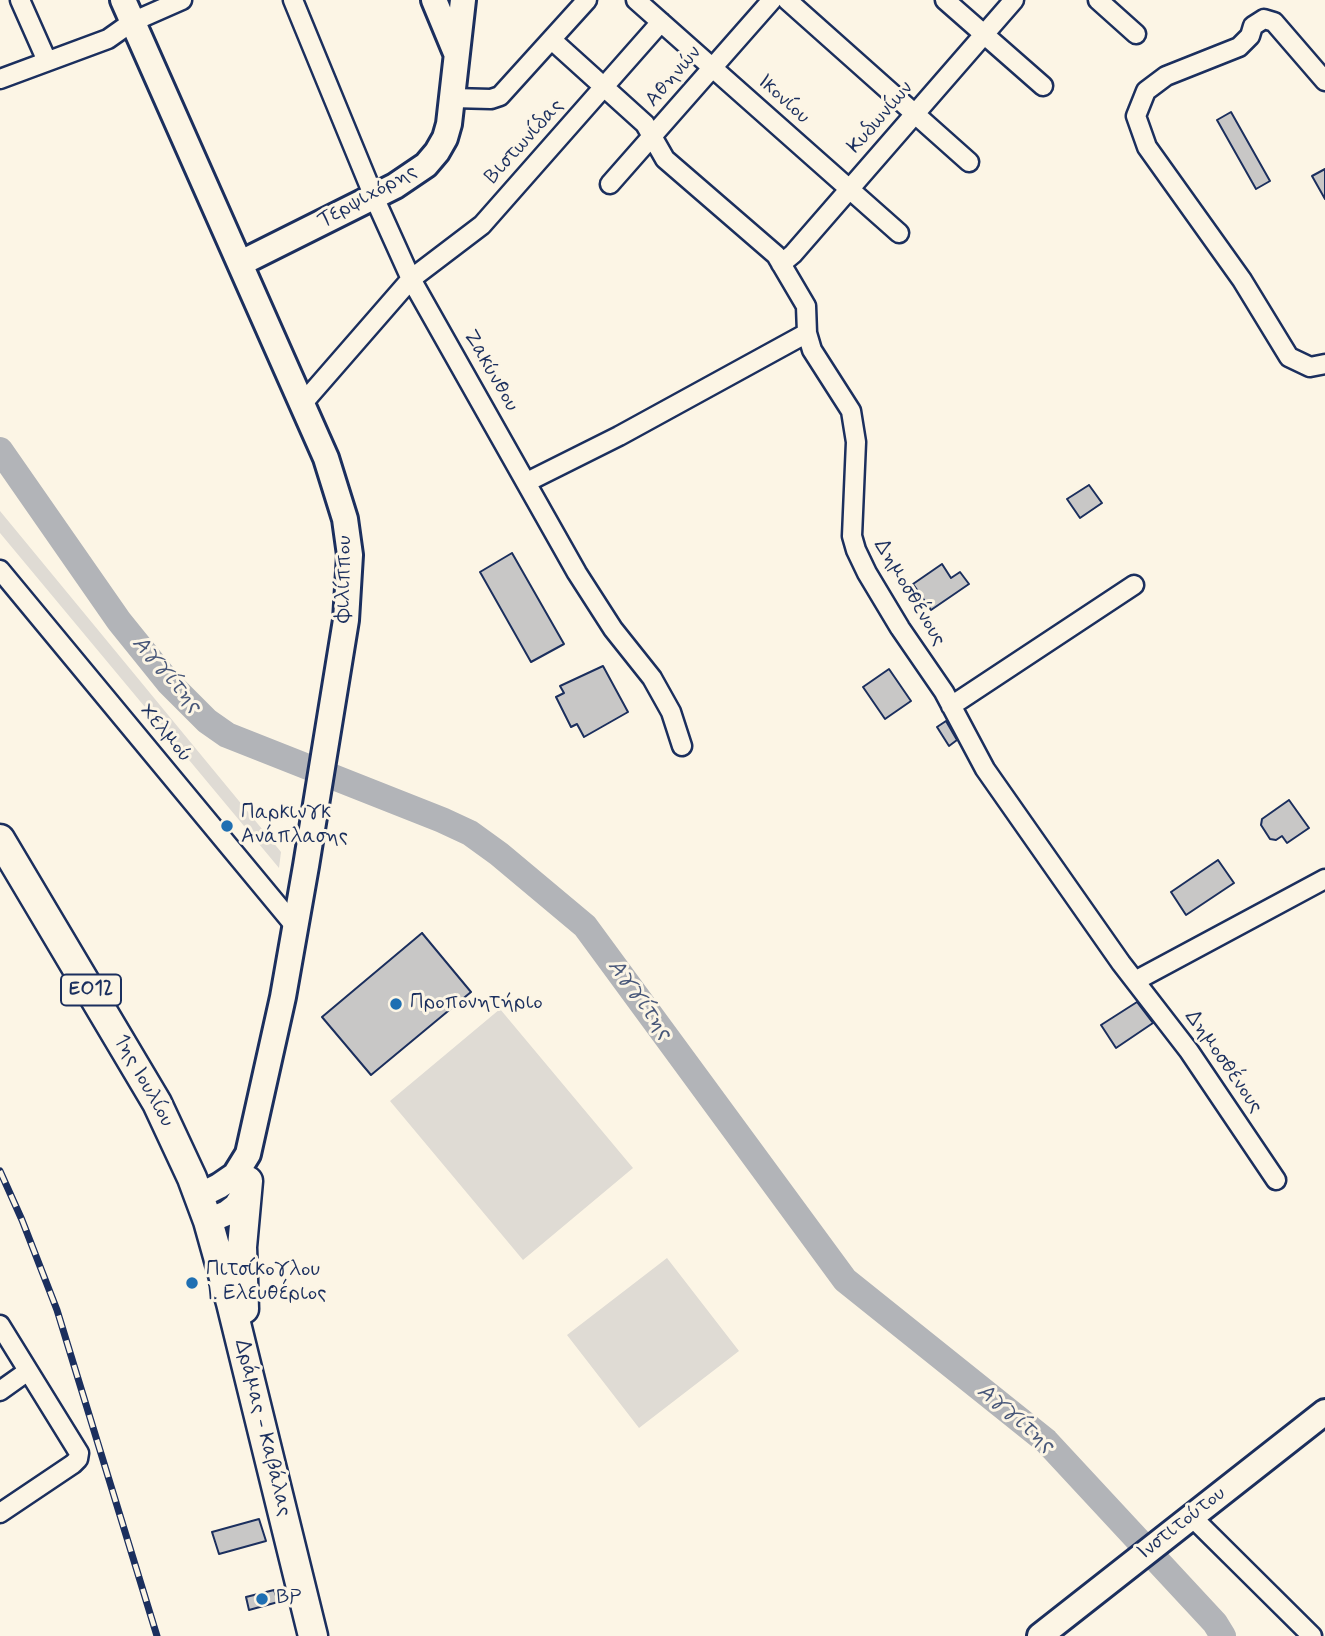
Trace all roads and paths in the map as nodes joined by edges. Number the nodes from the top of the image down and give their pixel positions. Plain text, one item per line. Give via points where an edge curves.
1 (20, 0) edge
2 (182, 0) edge
3 (293, 0) edge
4 (433, 0) edge
5 (463, 0) edge
6 (587, 0) edge
7 (636, 0) edge
8 (772, 0) edge
9 (788, 0) edge
10 (945, 0) edge
11 (1014, 0) edge
12 (1098, 0) edge
13 (127, 11) edge
14 (661, 22) junction
15 (984, 34) junction
16 (1136, 34) dead end
17 (552, 40) junction
18 (457, 53) junction
19 (47, 61) junction
20 (712, 68) junction
21 (0, 79) edge
22 (1325, 81) edge
23 (1043, 86) dead end
24 (603, 88) junction
25 (452, 97) junction
26 (915, 113) junction
27 (652, 136) junction
28 (969, 162) dead end
29 (610, 184) dead end
30 (849, 189) junction
31 (374, 197) junction
32 (899, 233) dead end
33 (241, 263) junction
34 (781, 264) junction
35 (411, 279) junction
36 (807, 333) junction
37 (1325, 364) edge
38 (303, 403) junction
39 (527, 482) junction
40 (0, 570) edge
41 (1134, 585) dead end
42 (951, 706) junction
43 (682, 747) dead end
44 (0, 839) edge
45 (1325, 879) edge
46 (295, 926) junction
47 (1135, 981) junction
48 (248, 1167) junction
49 (1276, 1180) dead end
50 (203, 1208) junction
51 (0, 1325) edge
52 (246, 1364) junction
53 (28, 1371) junction
54 (0, 1391) edge
55 (1325, 1412) edge
56 (0, 1513) edge
57 (1192, 1517) junction
58 (313, 1636) edge
59 (1040, 1636) edge
60 (1312, 1636) edge

1 - 19 street
2 - 13 street
3 - 31 street, Ζακύνθου
4 - 18 main road
5 - 18 main road, Τερψιχόρης
6 - 17 street
7 - 14 street, Ικονίου
8 - 20 street, Αθηνών
9 - 26 street
10 - 15 street
11 - 15 street, Κυδωνίων
12 - 16 street
13 - 19 street via 108,39
13 - 33 main road, Φιλίππου
14 - 20 street, Ικονίου
14 - 24 street, Βιστωνίδας
15 - 23 street
15 - 26 street, Κυδωνίων
17 - 24 street, Δημοσθένους
17 - 25 street via 500,96
18 - 25 main road, Τερψιχόρης
19 - 21 street
20 - 27 street, Αθηνών
20 - 30 street, Ικονίου
22 - 37 street via 1274,22 1264,19 1253,26 1239,47 1166,76 1146,90 1136,116 1147,147 1242,280 1289,357 1310,367
24 - 27 street, Δημοσθένους via 645,124
24 - 35 street, Βιστωνίδας via 482,225
25 - 31 main road, Τερψιχόρης via 447,131 438,152 411,177
26 - 28 street
26 - 30 street, Κυδωνίων
27 - 29 street, Αθηνών
27 - 34 street, Δημοσθένους via 665,159 768,246
30 - 32 street, Ικονίου
30 - 34 street, Κυδωνίων
31 - 33 main road, Τερψιχόρης
31 - 35 street, Ζακύνθου
33 - 38 main road, Φιλίππου
34 - 36 street, Δημοσθένους via 806,306
35 - 38 street, Βιστωνίδας
35 - 39 street, Ζακύνθου
36 - 39 street
36 - 42 street, Δημοσθένους via 812,350 853,417 852,528 856,550
38 - 46 main road, Φιλίππου via 341,503 350,555 346,620
39 - 43 street, Ζακύνθου via 584,584 652,678 671,712
40 - 46 street, Χελμού
41 - 42 street
42 - 47 street, Δημοσθένους via 985,769
44 - 50 main road, 1ης Ιουλίου / ΕΟ12 via 157,1103
45 - 47 street
46 - 48 main road, Φιλίππου
47 - 49 street, Δημοσθένους via 1189,1051
48 - 50 main road, Φιλίππου via 246,1192 236,1206 227,1213
48 - 52 main road via 242,1247
50 - 52 main road, Δράμας - Καβάλας / ΕΟ12
51 - 53 street
52 - 58 main road, Δράμας - Καβάλας / ΕΟ12
53 - 54 street
53 - 56 street via 76,1447 78,1458
55 - 57 main road, Ινστιτούτου
57 - 59 main road, Ινστιτούτου
57 - 60 street

